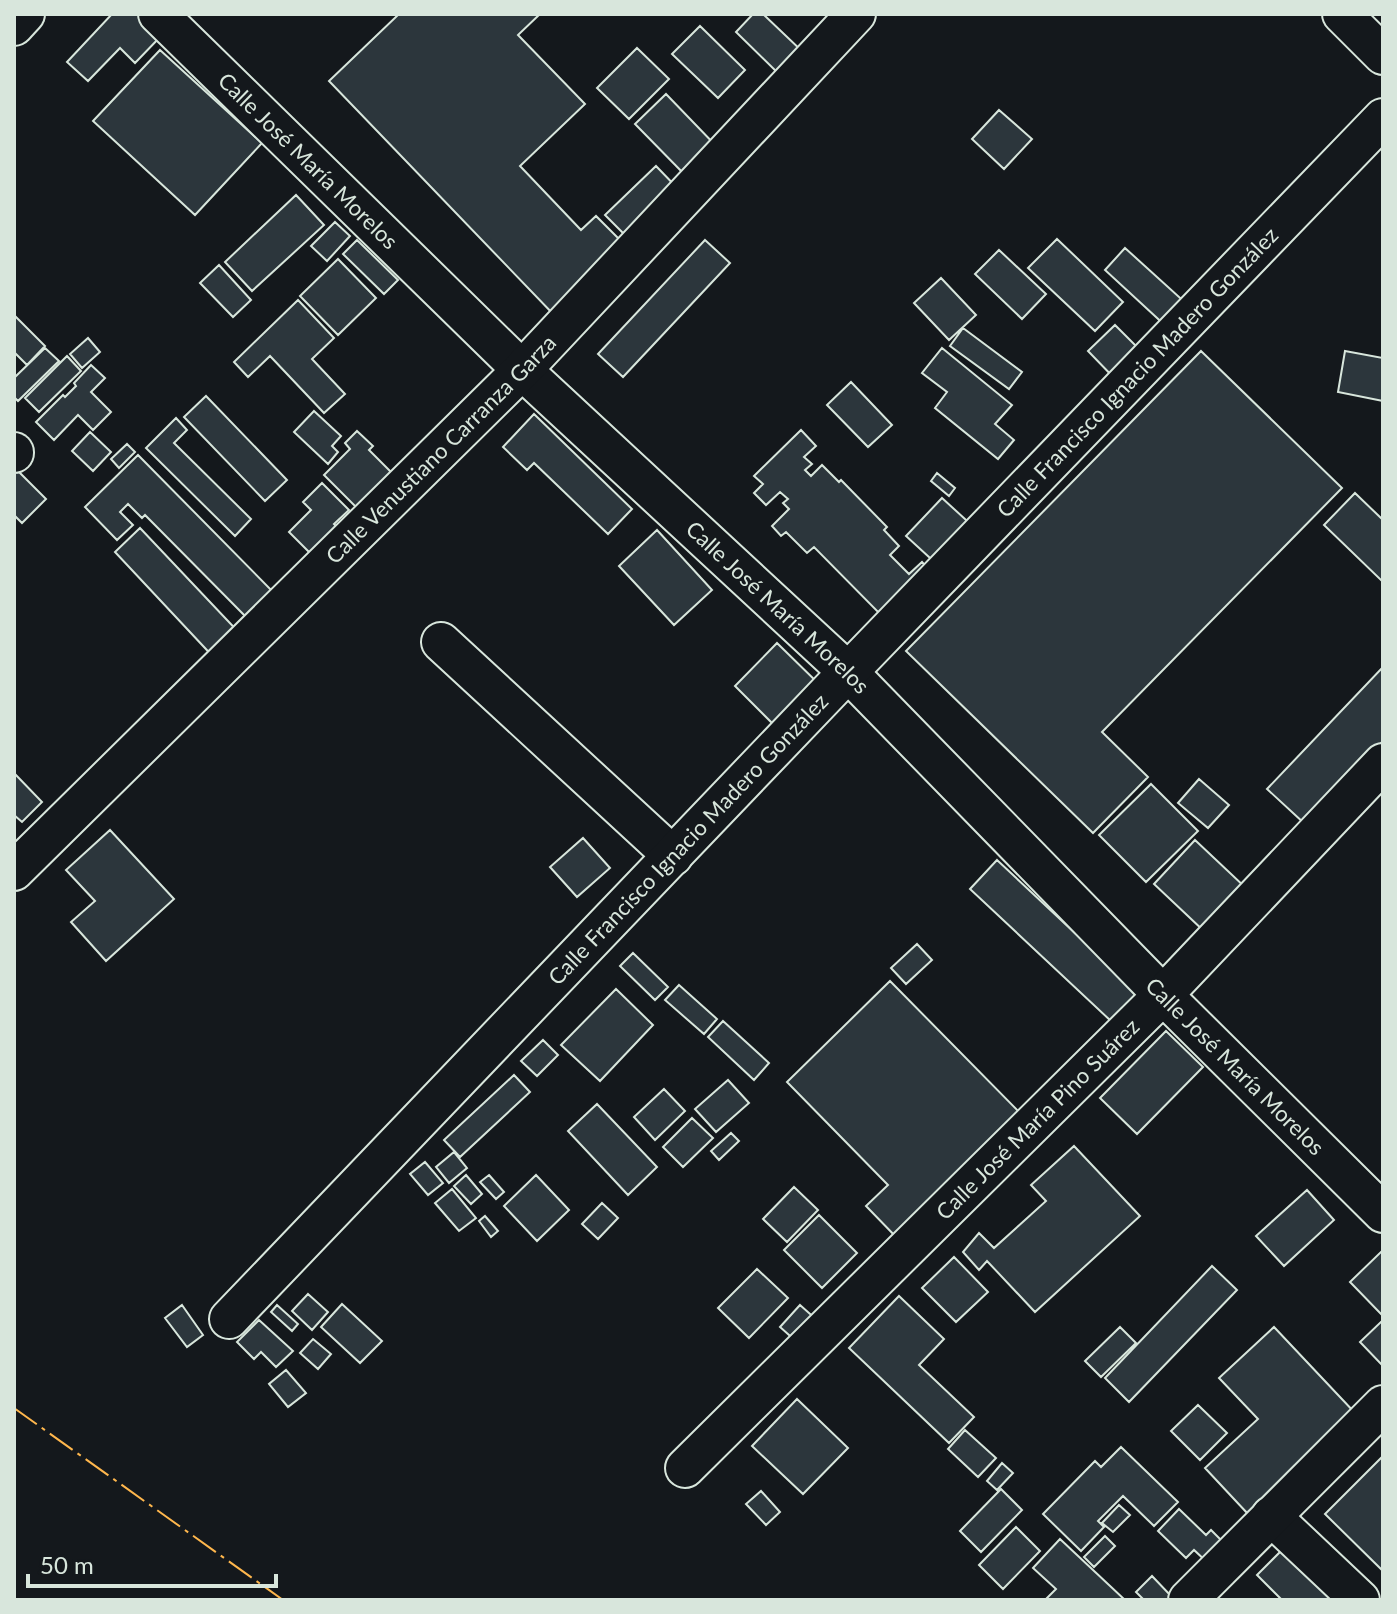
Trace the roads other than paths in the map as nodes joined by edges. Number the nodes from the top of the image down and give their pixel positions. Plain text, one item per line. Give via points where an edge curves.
1 (25, 14) edge
2 (158, 14) edge
3 (856, 14) edge
4 (1342, 14) edge
5 (14, 26) edge
6 (1383, 55) edge
7 (1383, 118) edge
8 (522, 370) junction
9 (441, 642) dead end
10 (848, 672) junction
11 (1383, 763) edge
12 (673, 856) junction
13 (14, 871) edge
14 (1163, 995) junction
15 (1383, 1213) edge
16 (229, 1319) dead end
17 (1383, 1405) edge
18 (685, 1468) dead end
19 (1271, 1516) junction
20 (1188, 1600) edge
21 (1360, 1600) edge

1 - 5 street
2 - 8 street, Calle José María Morelos
3 - 8 street, Calle Venustiano Carranza Garza
4 - 6 street
7 - 10 street, Calle Francisco Ignacio Madero González
8 - 10 street, Calle José María Morelos
8 - 13 street, Calle Venustiano Carranza Garza
9 - 12 street
10 - 12 street, Calle Francisco Ignacio Madero González
10 - 14 street, Calle José María Morelos
11 - 14 street, Calle José María Pino Suárez
12 - 16 street, Calle Francisco Ignacio Madero González
14 - 15 street, Calle José María Morelos
14 - 18 street, Calle José María Pino Suárez
17 - 19 street
19 - 20 street
19 - 21 street

